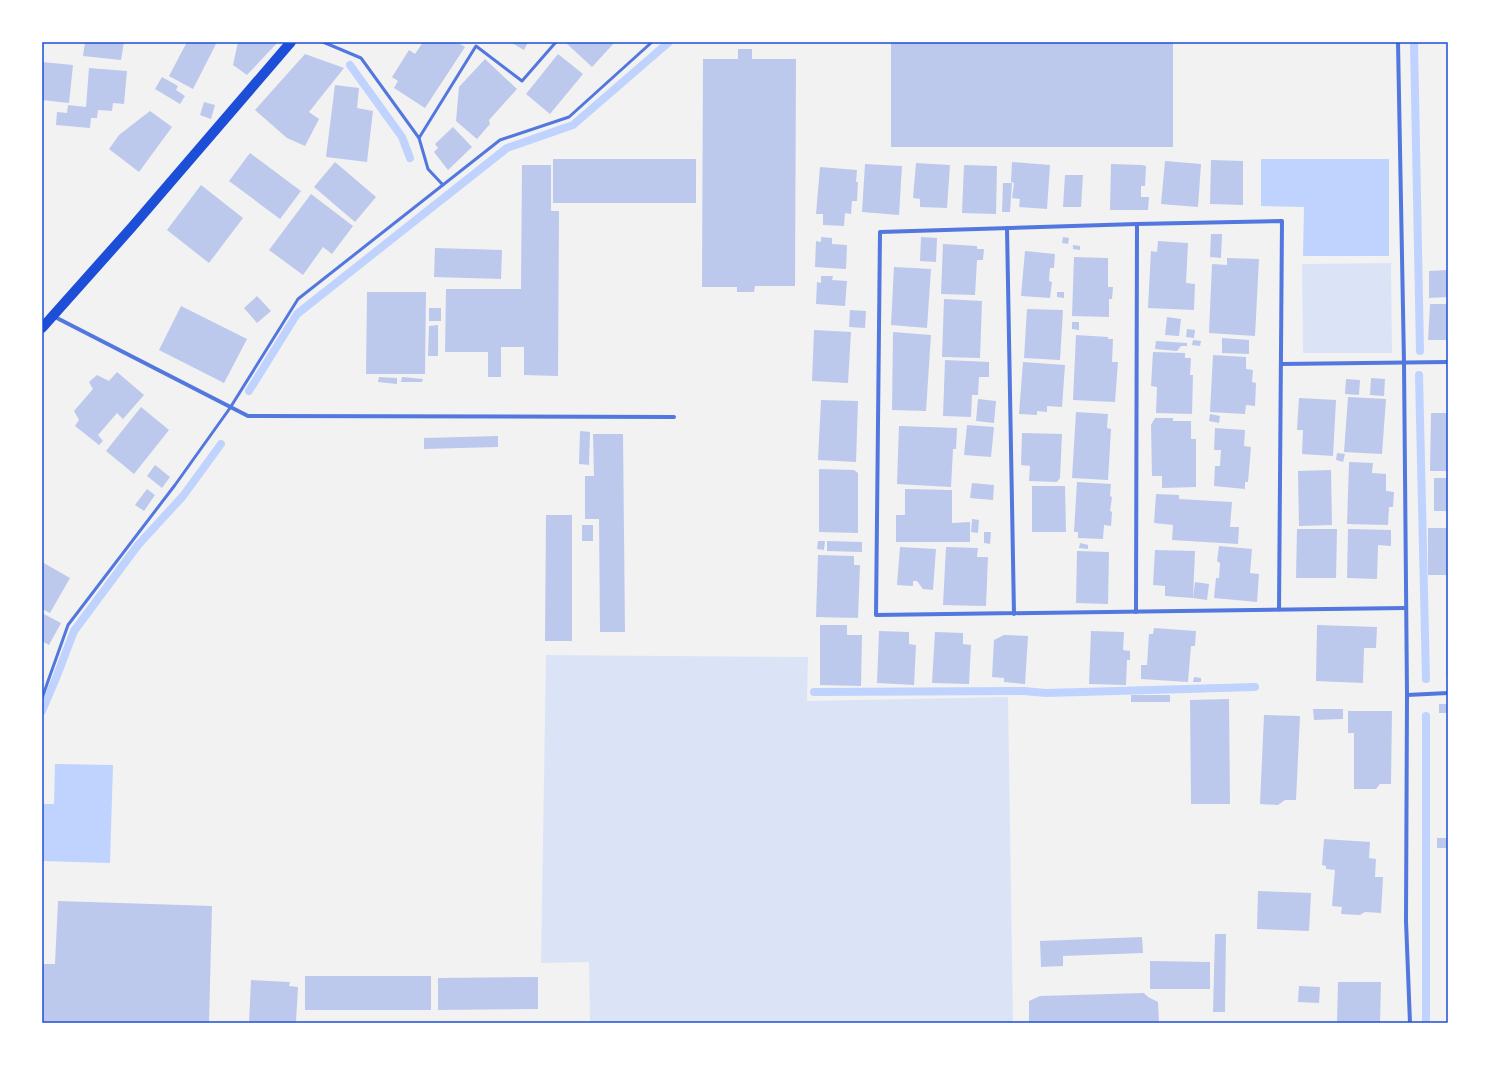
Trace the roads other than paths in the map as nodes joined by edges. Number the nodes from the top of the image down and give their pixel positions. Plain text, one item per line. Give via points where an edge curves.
1 (291, 42) edge
2 (323, 42) edge
3 (556, 42) edge
4 (652, 42) edge
5 (1398, 42) edge
6 (419, 138) junction
7 (443, 185) junction
8 (1137, 224) junction
9 (1008, 228) junction
10 (53, 316) junction
11 (42, 328) edge
12 (1448, 362) edge
13 (1404, 363) junction
14 (1281, 364) junction
15 (230, 408) junction
16 (674, 417) dead end
17 (1406, 608) junction
18 (1279, 610) junction
19 (1136, 612) junction
20 (1014, 614) junction
21 (1448, 694) edge
22 (1407, 695) junction
23 (42, 698) edge
24 (1410, 1023) edge

1 - 10 main road
2 - 6 lane via 361,58
3 - 6 lane via 522,80 476,46
4 - 7 lane via 570,117 500,140
5 - 13 street
6 - 7 lane via 428,169
7 - 15 lane via 298,299
8 - 9 street
8 - 14 street via 1282,221
8 - 19 street
9 - 20 street
9 - 20 street via 880,232 876,616
10 - 11 main road
10 - 15 street
12 - 13 street
13 - 14 street
13 - 17 street
14 - 18 street
15 - 16 street via 248,416
15 - 23 lane via 68,625
17 - 18 street
17 - 22 street
18 - 19 street
19 - 20 street
21 - 22 street
22 - 24 street via 1406,921

